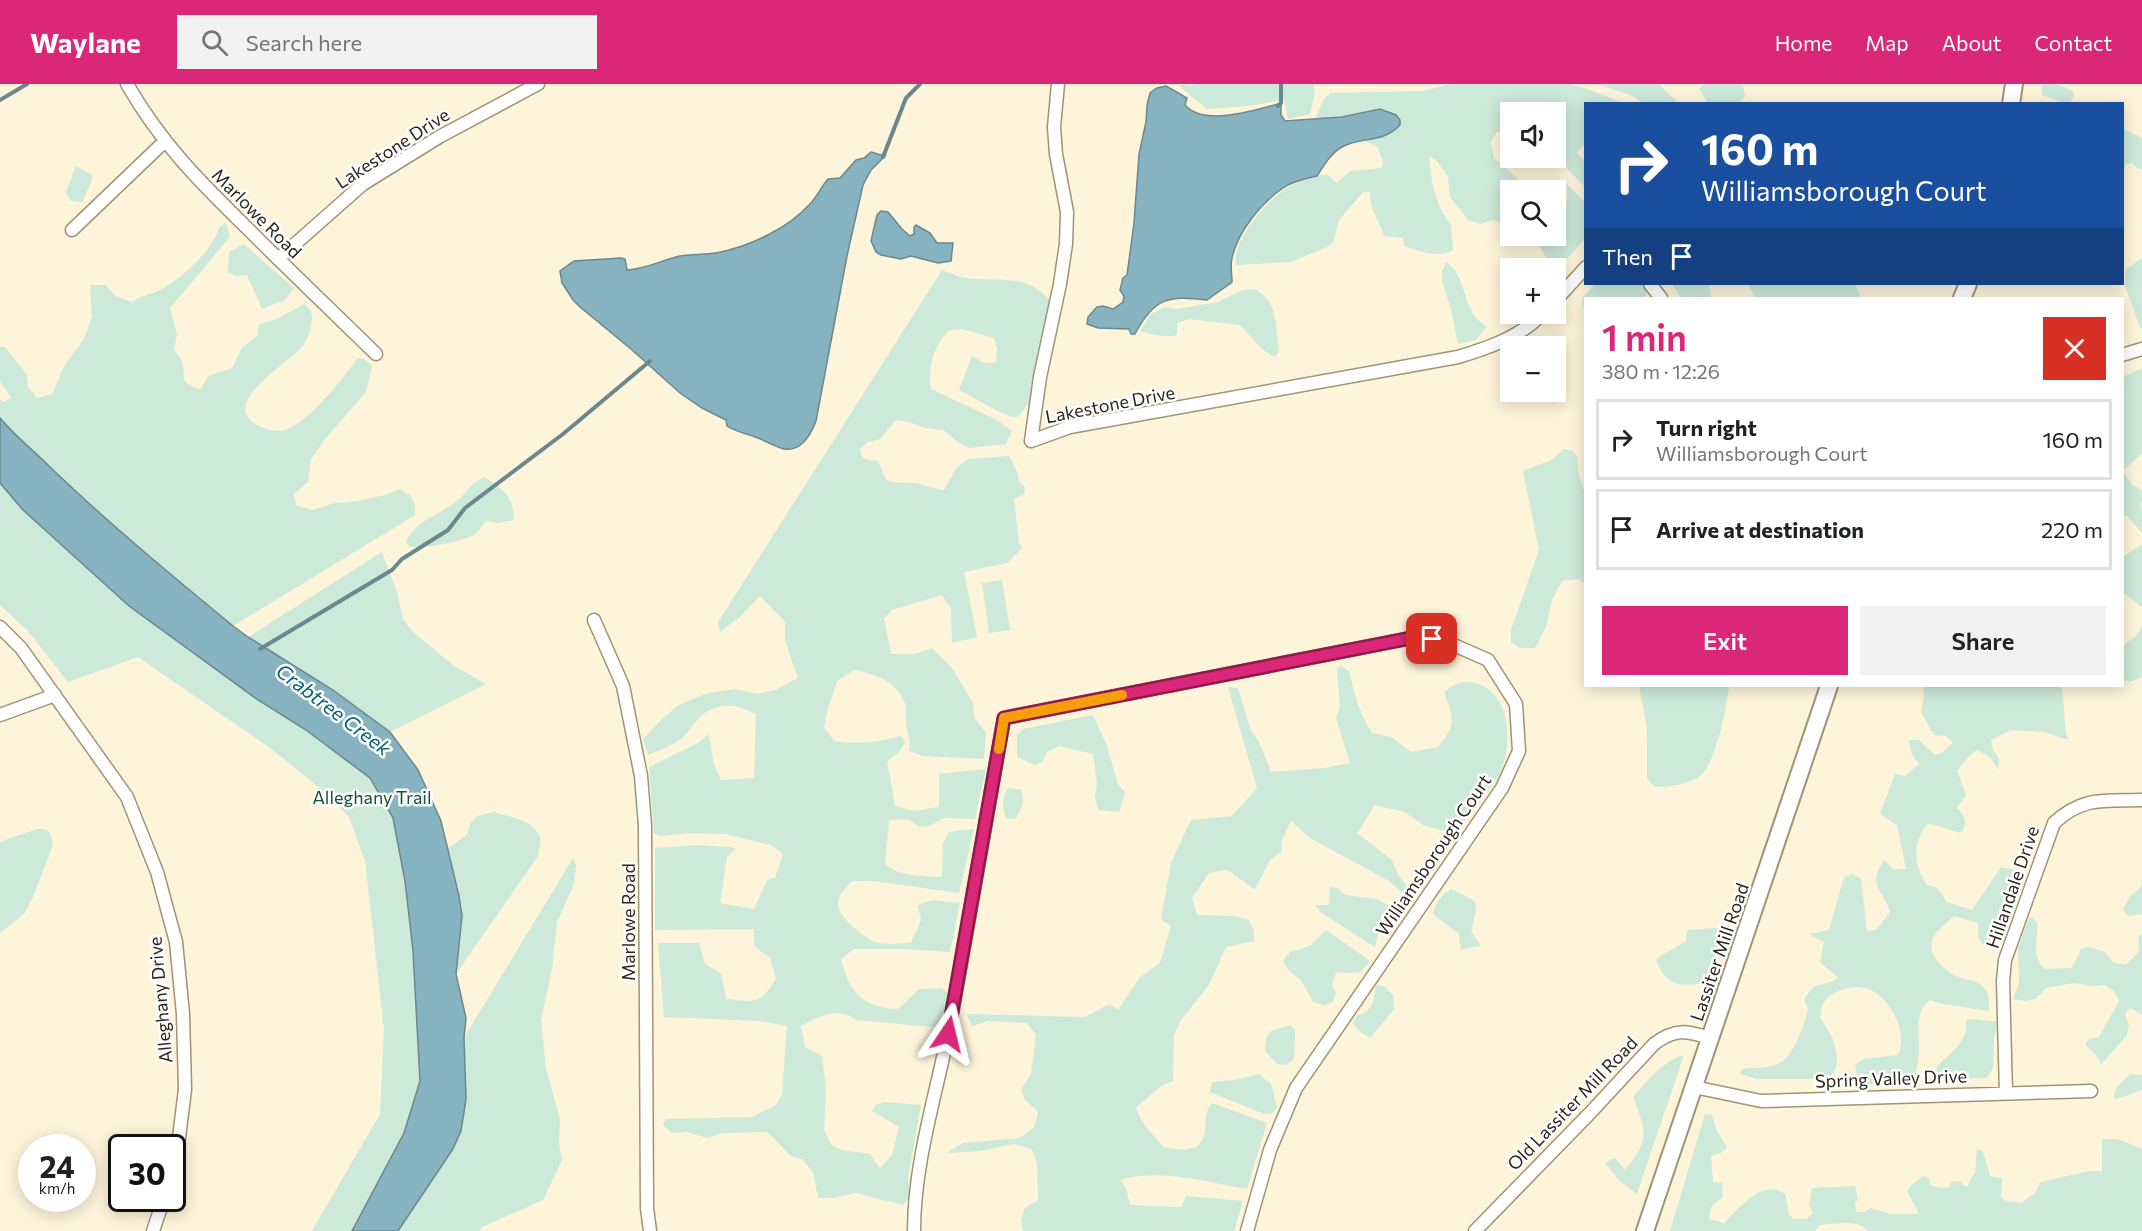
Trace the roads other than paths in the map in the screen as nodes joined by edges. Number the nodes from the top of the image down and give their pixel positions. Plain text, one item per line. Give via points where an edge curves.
1 (127, 84) edge
2 (538, 84) edge
3 (1058, 84) edge
4 (2014, 84) edge
5 (2011, 102) edge
6 (164, 142) junction
7 (72, 230) dead end
8 (278, 259) junction
9 (1584, 269) edge
10 (1651, 285) edge
11 (1566, 289) edge
12 (1660, 297) edge
13 (1529, 324) edge
14 (2142, 349) edge
15 (376, 354) dead end
16 (2124, 354) edge
17 (594, 620) dead end
18 (0, 627) edge
19 (1829, 687) edge
20 (55, 695) junction
21 (0, 715) edge
22 (2142, 800) edge
23 (1710, 1038) junction
24 (1694, 1087) junction
25 (2091, 1091) dead end
26 (2006, 1093) junction
27 (179, 1134) edge
28 (159, 1212) edge
29 (153, 1231) edge
30 (650, 1231) edge
31 (914, 1231) edge
32 (1247, 1231) edge
33 (1475, 1231) edge
34 (1646, 1231) edge

1 - 6 street, Marlowe Road
2 - 8 street, Lakestone Drive via 363,184
3 - 13 street, Lakestone Drive via 1054,127 1067,212 1066,243 1031,441 1070,427 1458,357 1501,342
4 - 5 main road
6 - 7 street
6 - 8 street, Marlowe Road
8 - 15 street, Marlowe Road
9 - 11 street
10 - 12 street
14 - 16 street
17 - 30 street, Marlowe Road via 622,686 641,776 645,826
18 - 20 street, Alleghany Drive via 21,648
19 - 23 main road, Lassiter Mill Road
20 - 21 street
20 - 27 street, Alleghany Drive via 127,797 157,872 176,942 183,1014 185,1089
22 - 26 street, Hillandale Drive via 2091,801 2067,811 2054,823 2005,960
23 - 24 main road, Lassiter Mill Road
23 - 33 street, Old Lassiter Mill Road via 1666,1034
24 - 26 street, Spring Valley Drive via 1761,1101
24 - 34 main road, Lassiter Mill Road
25 - 26 street, Spring Valley Drive
28 - 29 street
31 - 32 street, Williamsborough Court via 921,1158 950,1025 1004,718 1411,638 1447,642 1488,660 1516,704 1519,750 1502,788 1296,1088 1270,1150

